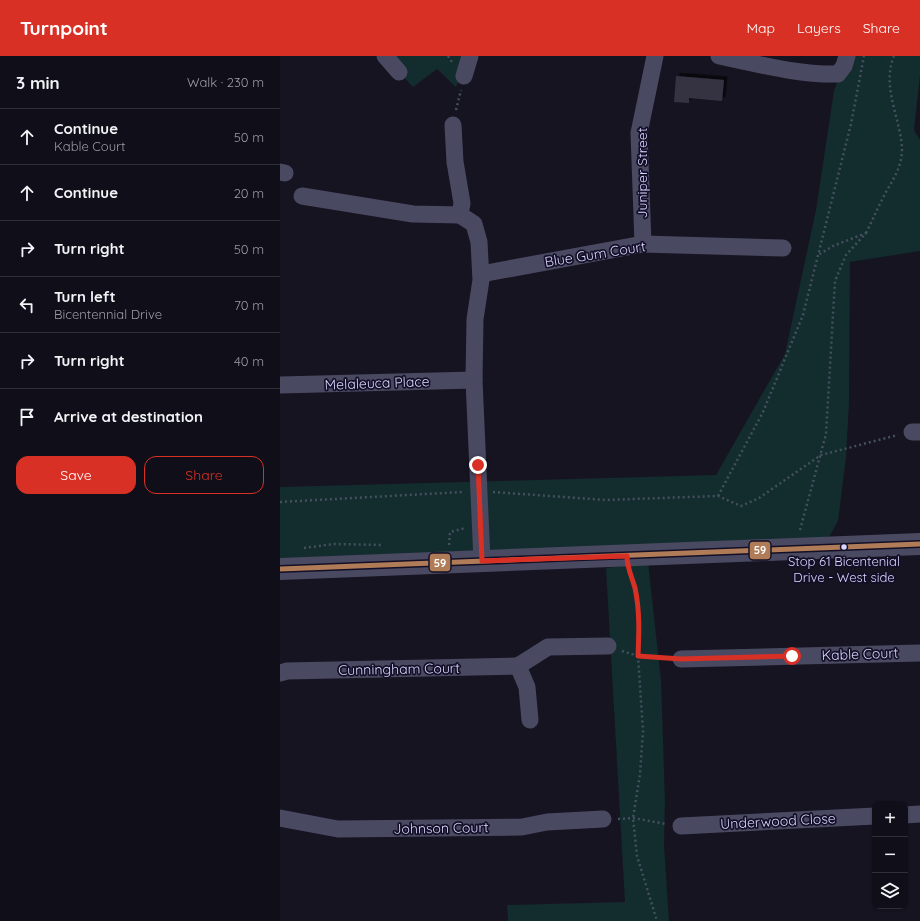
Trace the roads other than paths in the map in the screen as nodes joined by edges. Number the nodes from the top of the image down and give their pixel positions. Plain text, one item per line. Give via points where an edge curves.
1 (385, 56) edge
2 (470, 56) edge
3 (655, 56) edge
4 (719, 56) edge
5 (847, 56) edge
6 (399, 72) dead end
7 (464, 76) dead end
8 (453, 125) dead end
9 (302, 196) dead end
10 (460, 215) junction
11 (643, 244) junction
12 (783, 248) dead end
13 (481, 274) junction
14 (474, 380) junction
15 (280, 385) edge
16 (920, 544) edge
17 (482, 561) junction
18 (280, 569) edge
19 (608, 646) road end
20 (920, 653) edge
21 (681, 659) road end
22 (518, 666) junction
23 (280, 673) edge
24 (530, 720) dead end
25 (920, 814) edge
26 (908, 815) edge
27 (872, 816) edge
28 (280, 818) edge
29 (603, 819) road end
30 (680, 826) road end

1 - 6 street
2 - 7 street
3 - 11 street, Juniper Street via 639,132
4 - 5 street via 789,70 827,74 838,74
8 - 10 street via 455,162 462,203
9 - 10 street via 413,214
10 - 13 street via 474,224 479,242
11 - 12 street, Blue Gum Court
11 - 13 street, Blue Gum Court
13 - 14 street via 475,320
14 - 15 street, Melaleuca Place
14 - 17 street
16 - 17 street
17 - 18 street
19 - 22 street via 548,647
20 - 21 street, Kable Court
22 - 23 street, Cunningham Court
22 - 24 street via 527,687
25 - 26 street
27 - 30 street, Underwood Close
28 - 29 street, Johnson Court via 338,829 522,828 547,822

